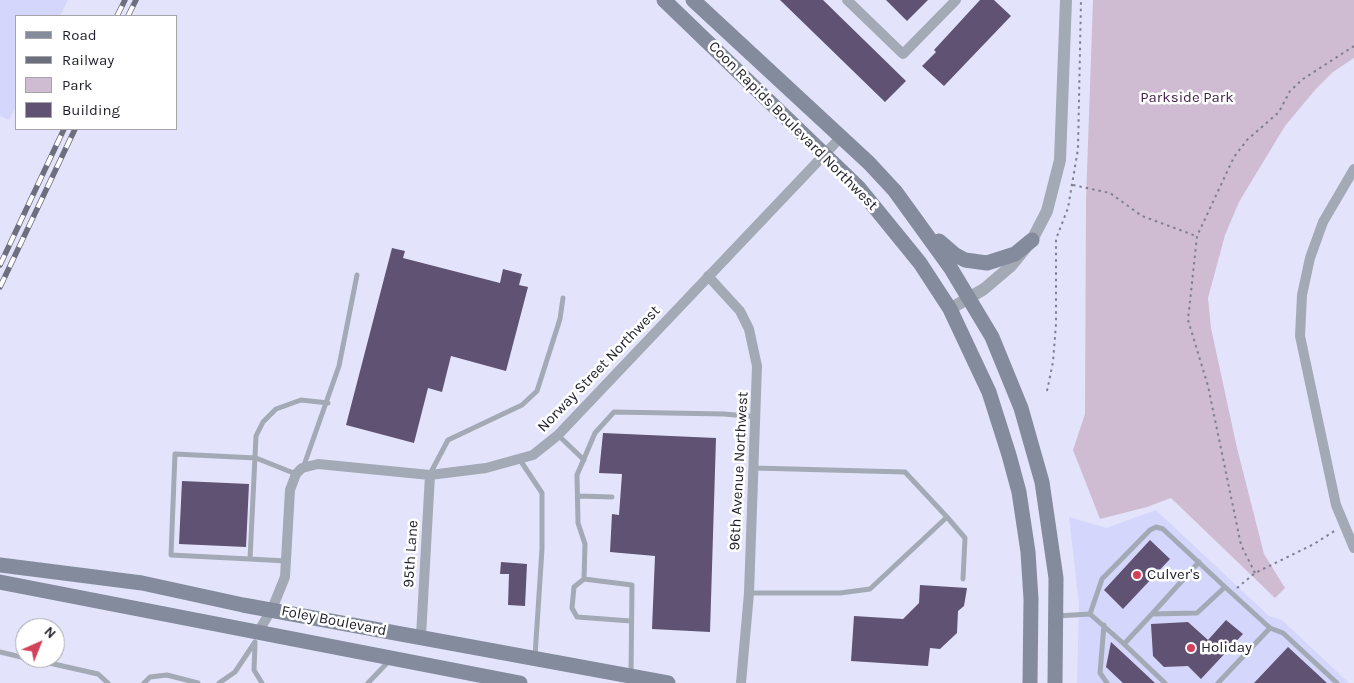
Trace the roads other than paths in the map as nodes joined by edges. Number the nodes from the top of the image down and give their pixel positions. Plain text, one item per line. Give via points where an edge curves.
1 (664, 0) edge
2 (693, 0) edge
3 (847, 0) edge
4 (956, 0) edge
5 (1066, 0) edge
6 (841, 136) junction
7 (823, 153) junction
8 (1354, 169) edge
9 (907, 208) junction
10 (1032, 240) junction
11 (357, 275) dead end
12 (708, 276) junction
13 (970, 297) junction
14 (563, 298) dead end
15 (950, 309) junction
16 (328, 403) junction
17 (757, 417) junction
18 (558, 435) junction
19 (256, 458) junction
20 (520, 460) junction
21 (584, 460) junction
22 (753, 468) junction
23 (299, 471) junction
24 (430, 474) junction
25 (579, 496) junction
26 (612, 497) dead end
27 (947, 517) junction
28 (1354, 548) edge
29 (250, 559) junction
30 (286, 561) junction
31 (1199, 562) junction
32 (0, 565) edge
33 (963, 579) dead end
34 (584, 580) junction
35 (0, 582) edge
36 (1225, 587) junction
37 (749, 593) junction
38 (272, 609) junction
39 (1090, 614) junction
40 (1152, 614) junction
41 (1057, 616) junction
42 (631, 621) junction
43 (1104, 625) junction
44 (1270, 628) junction
45 (421, 636) junction
46 (256, 637) junction
47 (1124, 644) junction
48 (0, 652) edge
49 (15, 655) edge
50 (391, 659) junction
51 (535, 659) junction
52 (65, 667) edge
53 (631, 676) junction
54 (480, 679) edge
55 (108, 683) edge
56 (144, 683) edge
57 (198, 683) edge
58 (219, 683) edge
59 (262, 683) edge
60 (368, 683) edge
61 (520, 683) edge
62 (668, 683) edge
63 (741, 683) edge
64 (1030, 683) edge
65 (1055, 683) edge
66 (1107, 683) edge
67 (1165, 683) edge
68 (1218, 683) edge
69 (1336, 683) edge

1 - 7 main road, Coon Rapids Boulevard Northwest
2 - 6 main road, Coon Rapids Boulevard Northwest
3 - 4 street via 903,54
5 - 10 street via 1060,160 1047,211
6 - 7 street, Norway Street Northwest
6 - 9 main road, Coon Rapids Boulevard Northwest
7 - 12 street, Norway Street Northwest
7 - 15 main road, Coon Rapids Boulevard Northwest via 859,188 901,237
8 - 28 street via 1323,222 1310,258 1302,295 1300,336 1336,505
9 - 10 main road via 954,254 965,260 988,263 1015,254
9 - 13 main road, Coon Rapids Boulevard Northwest
10 - 13 street via 1004,273
11 - 16 lane via 340,366
12 - 17 street, 96th Avenue Northwest via 730,298 749,329 757,366
12 - 18 street, Norway Street Northwest
13 - 15 street
13 - 41 main road, Coon Rapids Boulevard Northwest via 1009,376 1033,447 1050,532
14 - 24 lane via 560,319 537,391 522,405 448,440
15 - 64 main road, Coon Rapids Boulevard Northwest via 988,392 1019,492 1031,599
16 - 19 lane via 301,400 276,409 263,422 256,436
16 - 23 lane
17 - 21 lane via 614,412 595,433
17 - 22 street, 96th Avenue Northwest
18 - 20 street, Norway Street Northwest via 546,447
18 - 21 lane
19 - 23 lane
19 - 29 lane
19 - 29 lane via 175,454 171,555
20 - 24 street, Norway Street Northwest via 486,468
20 - 51 lane via 542,493
21 - 25 lane via 577,475
22 - 27 lane via 905,472
22 - 37 street, 96th Avenue Northwest
23 - 24 street, Norway Street Northwest via 318,464
23 - 30 street via 290,490
24 - 45 street, 95th Lane
25 - 26 lane
25 - 34 lane via 578,523 585,544
27 - 33 lane via 965,538
27 - 37 lane via 870,589 840,593
29 - 30 lane
30 - 38 street via 285,576
31 - 36 lane
31 - 39 lane via 1163,529 1156,527 1102,580
31 - 40 lane
32 - 38 main road, Foley Boulevard via 142,583
34 - 42 lane via 632,585
34 - 42 lane via 574,586 572,608 576,617
35 - 46 main road, Foley Boulevard
36 - 40 lane via 1197,613
36 - 44 lane
37 - 63 street, 96th Avenue Northwest
38 - 45 main road, Foley Boulevard
38 - 46 street
39 - 41 lane
39 - 43 lane
40 - 47 lane
41 - 65 main road, Coon Rapids Boulevard Northwest
42 - 53 lane
43 - 47 lane
43 - 66 lane via 1100,673
44 - 68 lane
44 - 69 lane via 1283,633
45 - 51 main road, Foley Boulevard
46 - 50 main road, Foley Boulevard
46 - 58 lane via 235,672
46 - 59 lane via 254,670
47 - 67 lane
48 - 49 lane
50 - 54 main road, Foley Boulevard
50 - 60 lane
51 - 53 main road, Foley Boulevard
52 - 55 lane via 98,674
53 - 62 main road, Foley Boulevard
54 - 61 main road, Foley Boulevard
56 - 57 lane via 150,677 167,675

